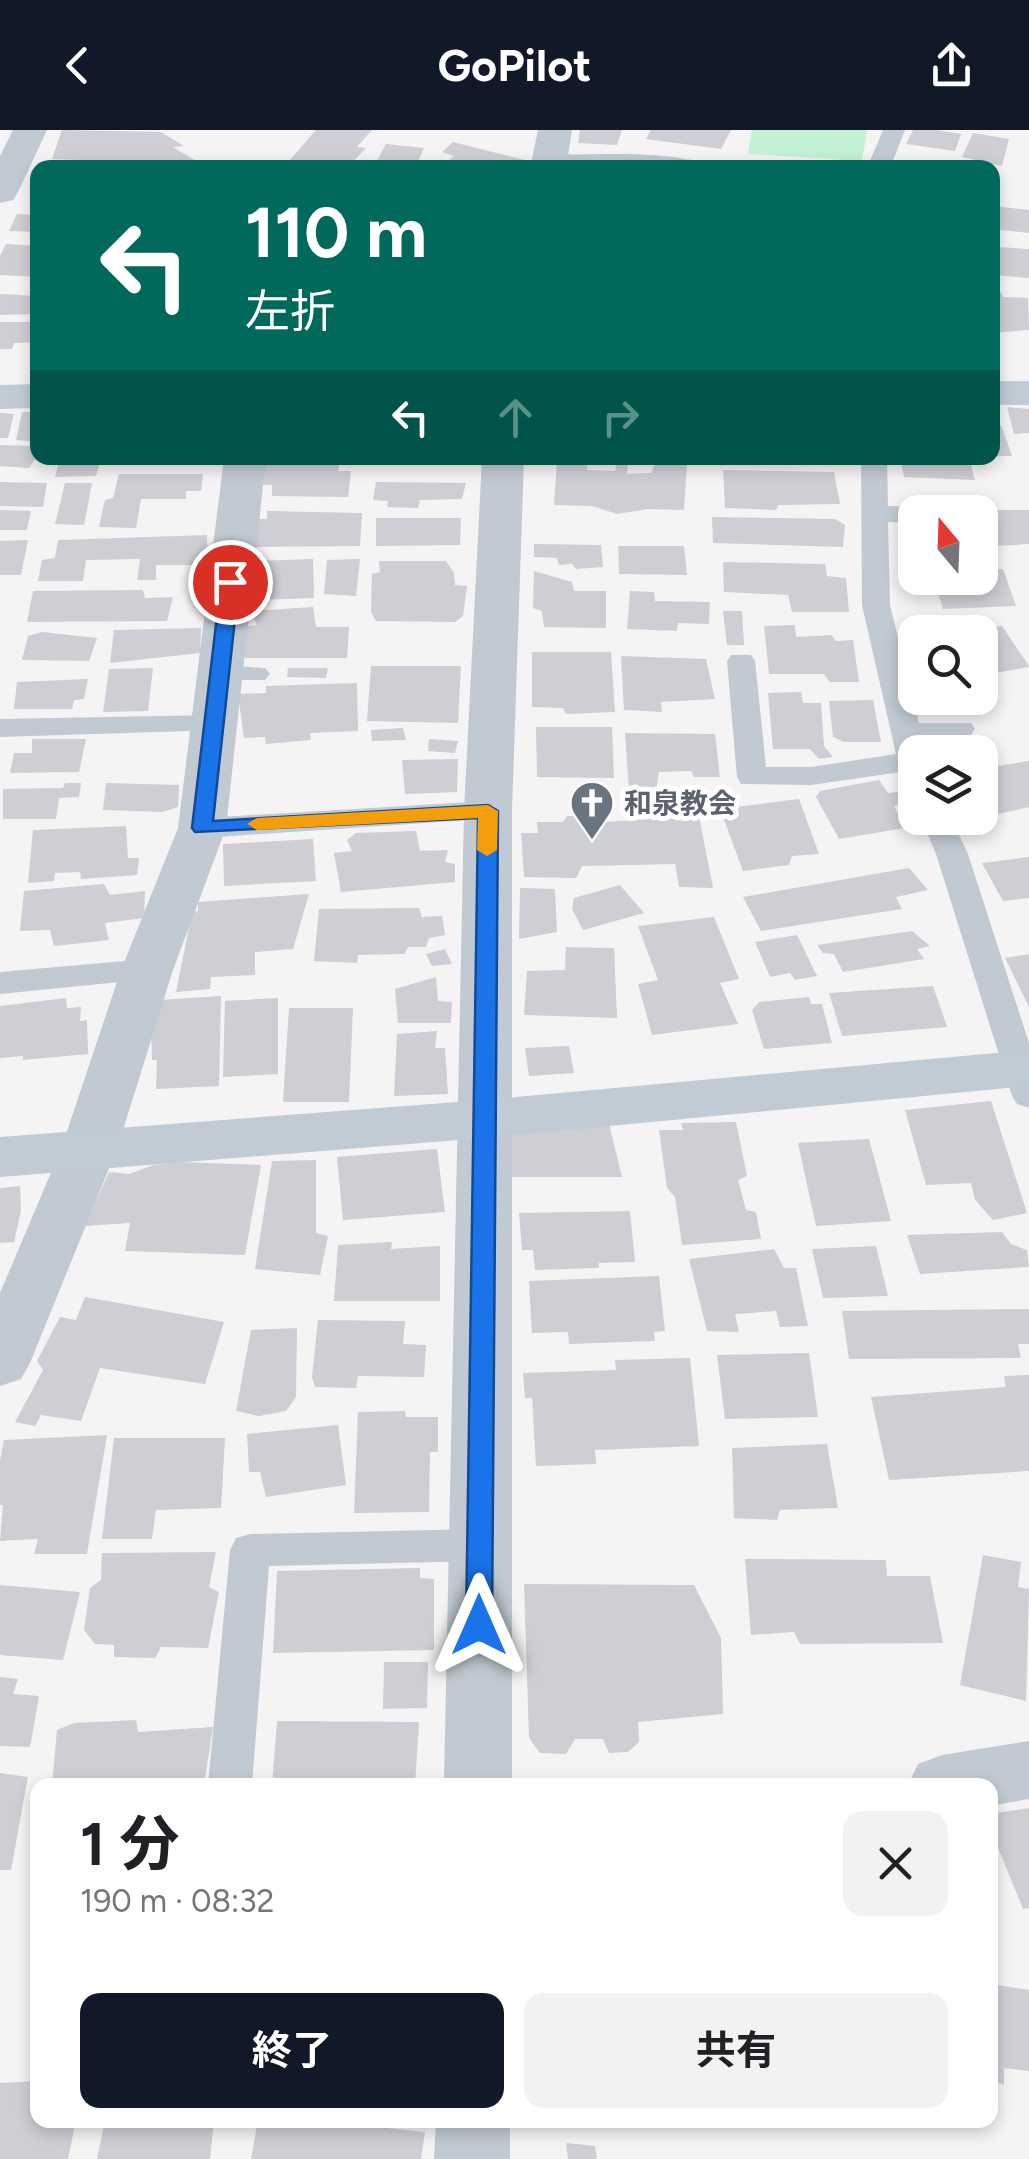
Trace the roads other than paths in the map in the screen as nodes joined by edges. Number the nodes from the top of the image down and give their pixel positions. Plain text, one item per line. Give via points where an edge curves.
1 (30, 130) edge
2 (894, 130) edge
3 (551, 153) edge
4 (626, 160) edge
5 (881, 160) edge
6 (0, 192) edge
7 (1000, 393) edge
8 (1029, 393) edge
9 (30, 396) edge
10 (0, 397) edge
11 (245, 465) edge
12 (503, 465) edge
13 (874, 465) edge
14 (872, 514) junction
15 (898, 515) edge
16 (741, 660) dead end
17 (212, 724) junction
18 (0, 728) edge
19 (960, 729) dead end
20 (905, 735) edge
21 (948, 735) edge
22 (898, 758) edge
23 (488, 811) junction
24 (202, 828) junction
25 (944, 835) edge
26 (147, 970) junction
27 (0, 983) edge
28 (1026, 1078) edge
29 (484, 1118) junction
30 (88, 1150) junction
31 (0, 1157) edge
32 (0, 1363) edge
33 (480, 1545) junction
34 (1029, 1770) edge
35 (231, 1778) edge
36 (478, 1778) edge
37 (983, 1778) edge
38 (472, 2128) edge
39 (472, 2159) edge

1 - 6 street
2 - 5 lane
3 - 4 lane
7 - 8 street
9 - 10 street
11 - 17 street via 238,674
12 - 23 street
13 - 14 lane
14 - 15 lane
14 - 20 lane via 876,605
16 - 22 lane via 752,777 811,776
17 - 18 lane
17 - 24 street
19 - 21 lane
23 - 24 lane
23 - 29 street
24 - 26 street
25 - 28 lane
26 - 27 lane
26 - 30 street
28 - 29 street
29 - 30 street
29 - 33 street
30 - 31 street
30 - 32 street
33 - 35 lane via 250,1550
33 - 36 street
34 - 37 street
38 - 39 street

